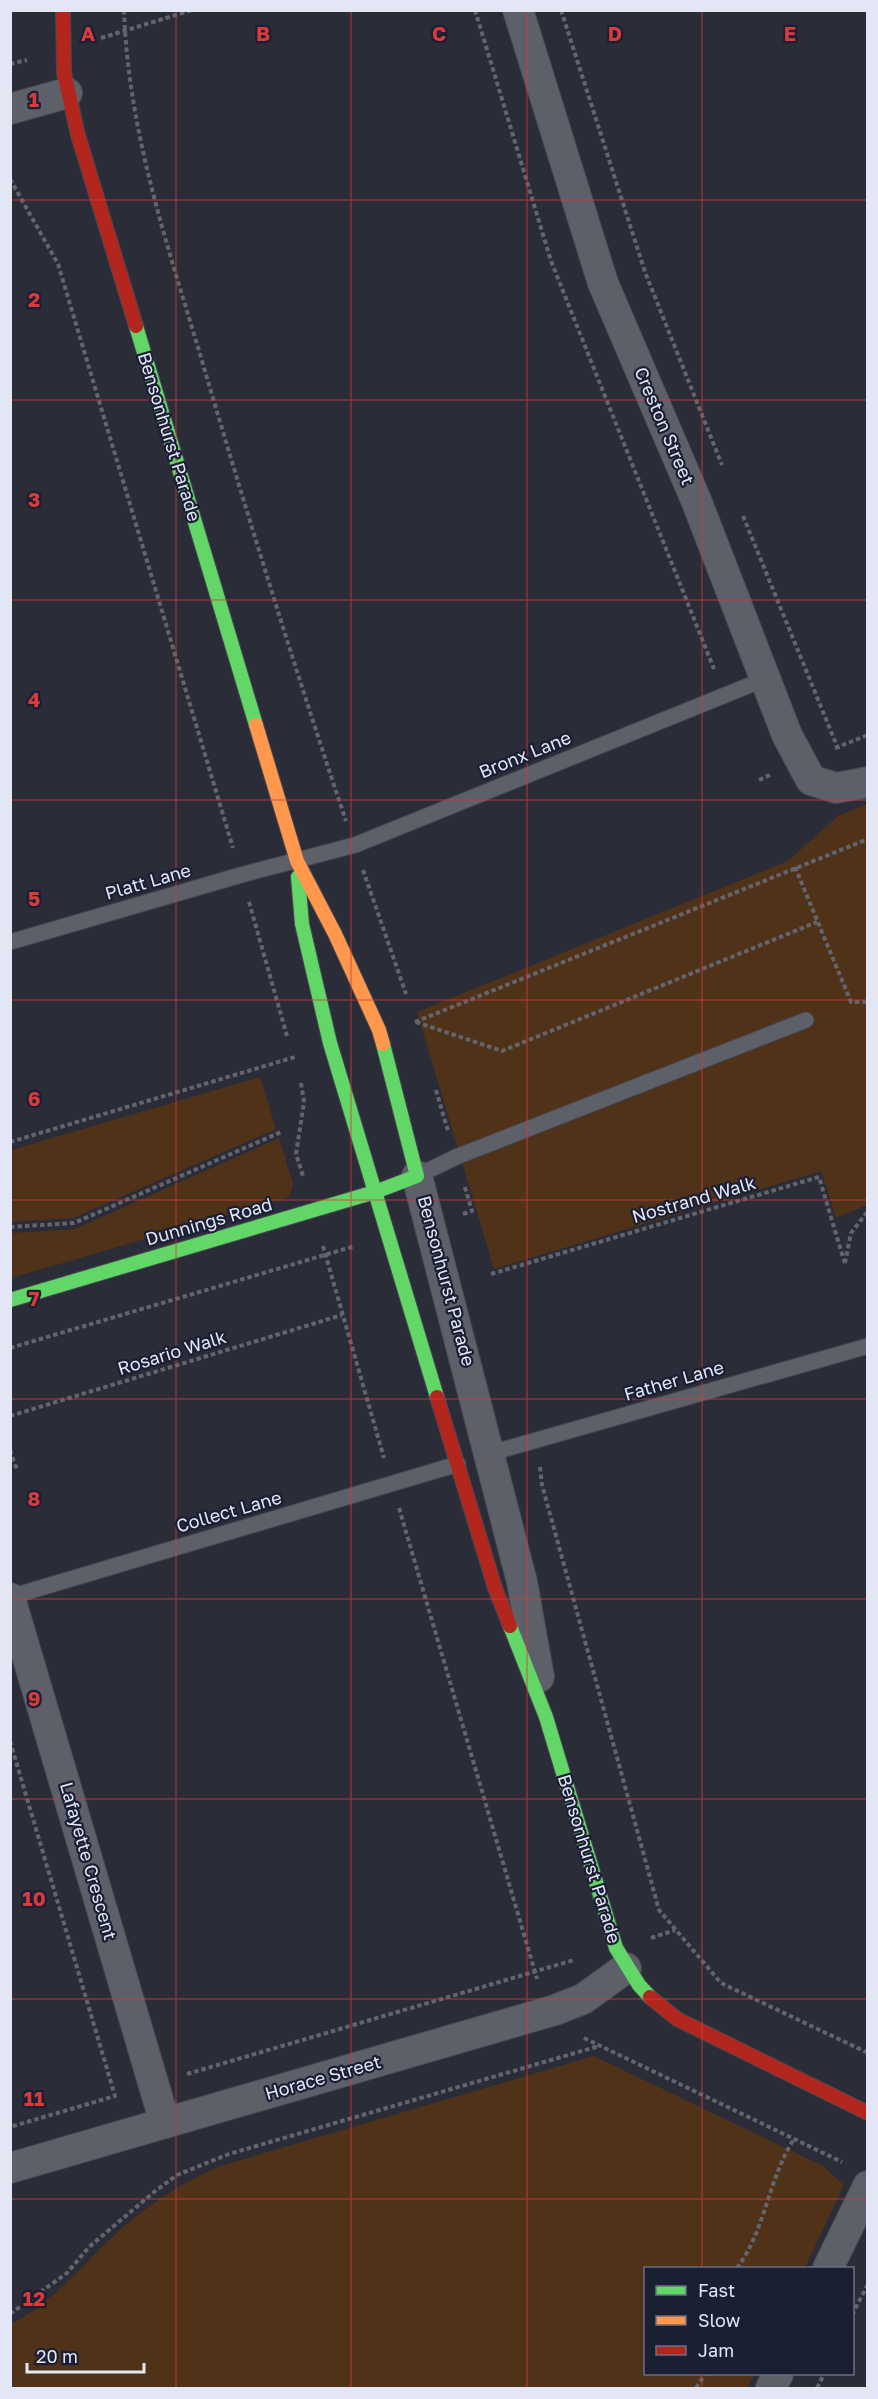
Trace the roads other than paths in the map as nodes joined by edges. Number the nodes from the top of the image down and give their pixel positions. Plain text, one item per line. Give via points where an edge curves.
1 (63, 10) edge
2 (518, 10) edge
3 (67, 93) junction
4 (10, 109) edge
5 (765, 679) junction
6 (861, 783) edge
7 (297, 861) junction
8 (10, 942) edge
9 (806, 1020) dead end
10 (417, 1176) junction
11 (375, 1192) junction
12 (10, 1300) edge
13 (867, 1346) edge
14 (491, 1453) junction
15 (458, 1464) junction
16 (10, 1598) edge
17 (546, 1717) junction
18 (621, 1958) junction
19 (867, 2113) edge
20 (165, 2123) junction
21 (10, 2169) edge
22 (867, 2186) edge
23 (828, 2267) edge

1 - 3 street, Bensonhurst Parade
2 - 5 street, Creston Street via 603,283 696,500
3 - 4 street
3 - 7 street, Bensonhurst Parade
5 - 6 street, Creston Street via 787,735 811,780 836,788
5 - 7 lane, Bronx Lane via 355,845
7 - 8 lane, Platt Lane
7 - 10 street, Bensonhurst Parade via 379,1030
7 - 11 street, Bensonhurst Parade via 302,924 330,1043
9 - 10 lane via 456,1157
10 - 11 street, Dunnings Road
10 - 14 street, Bensonhurst Parade
11 - 12 street, Dunnings Road
11 - 15 street, Bensonhurst Parade
13 - 14 lane, Father Lane
14 - 17 street, Bensonhurst Parade via 522,1582
15 - 16 lane, Collect Lane
15 - 17 street, Bensonhurst Parade via 495,1588
16 - 20 street, Lafayette Crescent
17 - 18 street, Bensonhurst Parade via 599,1899
18 - 19 street, Bensonhurst Parade via 656,2003 677,2019
18 - 20 street, Horace Street via 583,1999 555,2010
20 - 21 street, Horace Street
22 - 23 street

